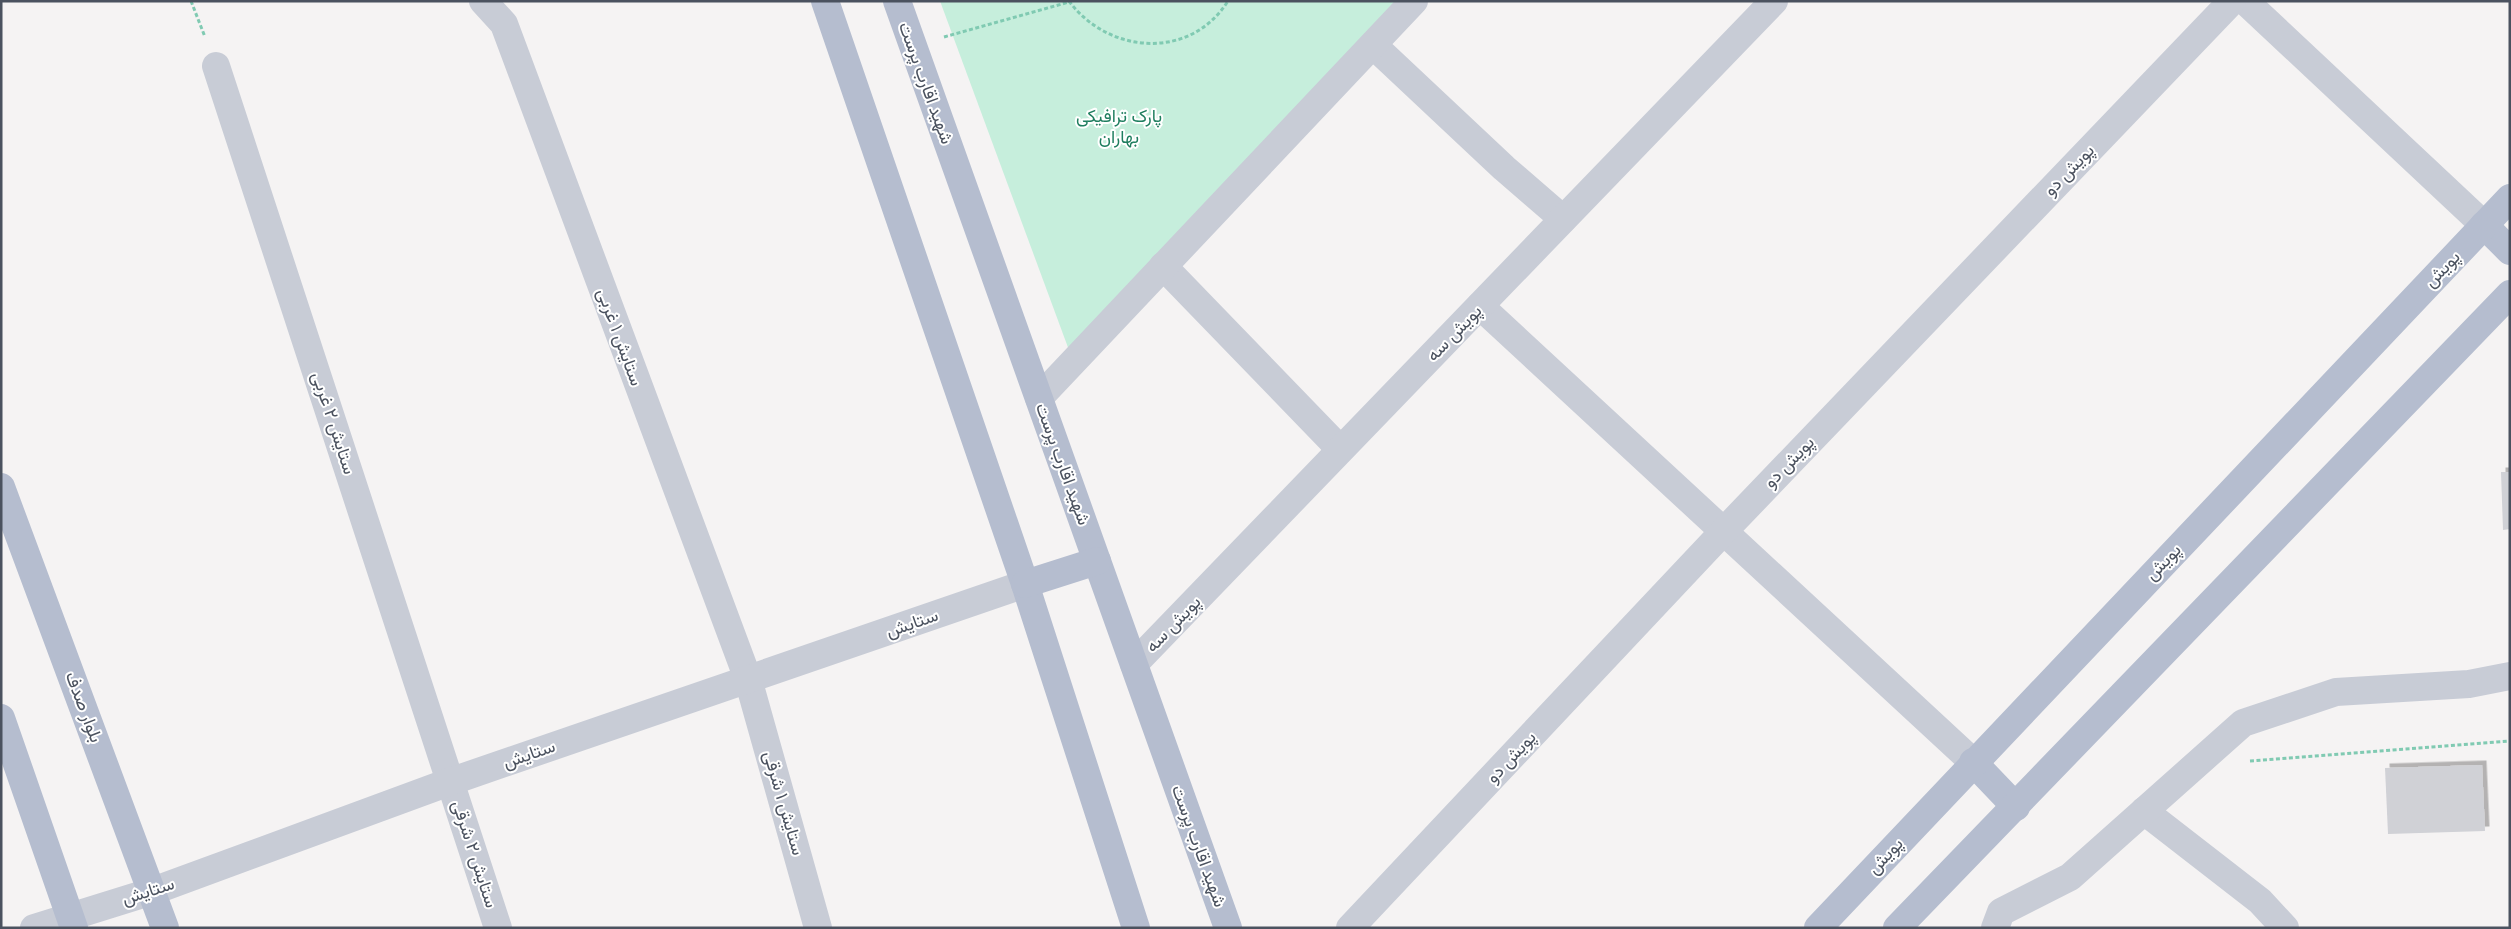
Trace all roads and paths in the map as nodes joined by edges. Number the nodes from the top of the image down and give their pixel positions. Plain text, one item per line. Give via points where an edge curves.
1 (191, 1) edge
2 (483, 1) edge
3 (825, 1) edge
4 (897, 1) edge
5 (1228, 1) edge
6 (1414, 1) edge
7 (1774, 1) edge
8 (2232, 1) edge
9 (2245, 1) edge
10 (1069, 2) edge
11 (1373, 45) junction
12 (913, 46) junction
13 (216, 66) joint
14 (2510, 198) edge
15 (1563, 219) junction
16 (2484, 225) junction
17 (2510, 251) edge
18 (1163, 266) junction
19 (2510, 294) edge
20 (1480, 306) junction
21 (1039, 398) junction
22 (1340, 449) junction
23 (1, 487) edge
24 (1723, 532) junction
25 (1097, 560) junction
26 (1025, 584) junction
27 (1134, 664) junction
28 (2510, 676) edge
29 (748, 679) junction
30 (1, 718) edge
31 (2510, 741) edge
32 (1973, 762) junction
33 (2244, 762) dead end
34 (452, 781) junction
35 (2016, 807) junction
36 (2144, 811) junction
37 (153, 891) junction
38 (72, 922) edge
39 (34, 928) edge
40 (165, 928) edge
41 (498, 928) edge
42 (818, 928) edge
43 (1136, 928) edge
44 (1228, 928) edge
45 (1350, 928) edge
46 (1818, 928) edge
47 (1897, 928) edge
48 (1995, 928) edge
49 (2285, 928) edge

1 - 13 path
2 - 29 street, ستایش ۱ غربی via 504,24
3 - 26 main road
4 - 12 main road, شهید اقارب پرست
5 - 10 path via 1211,20 1192,34 1170,42 1148,44 1125,41 1104,33 1084,20
6 - 11 street
7 - 15 street, پویش سه
8 - 24 street, پویش دو
9 - 16 street
10 - 12 path
11 - 15 street
11 - 18 street
12 - 21 main road, شهید اقارب پرست
13 - 34 street, ستایش ۲ غربی
14 - 16 main road, پویش
15 - 20 street, پویش سه
16 - 17 main road
16 - 32 main road, پویش
18 - 21 street
18 - 22 street
19 - 35 main road
20 - 22 street, پویش سه
20 - 24 street
21 - 25 main road, شهید اقارب پرست
22 - 27 street, پویش سه
23 - 37 main road, بلوار صدف
24 - 32 street
24 - 45 street, پویش دو
25 - 26 main road
25 - 27 main road, شهید اقارب پرست
26 - 29 street, ستایش
26 - 43 main road
27 - 44 main road, شهید اقارب پرست
28 - 36 street via 2469,684 2336,692 2243,723
29 - 34 street, ستایش
29 - 42 street, ستایش ۱ شرقی
30 - 38 main road
31 - 33 path
32 - 35 main road
32 - 46 main road, پویش
34 - 37 street, ستایش
34 - 41 street, ستایش ۲ شرقی
35 - 47 main road
36 - 48 street via 2070,877 2000,912
36 - 49 street via 2260,901
37 - 38 street, ستایش
37 - 40 main road, بلوار صدف
38 - 39 street, ستایش

